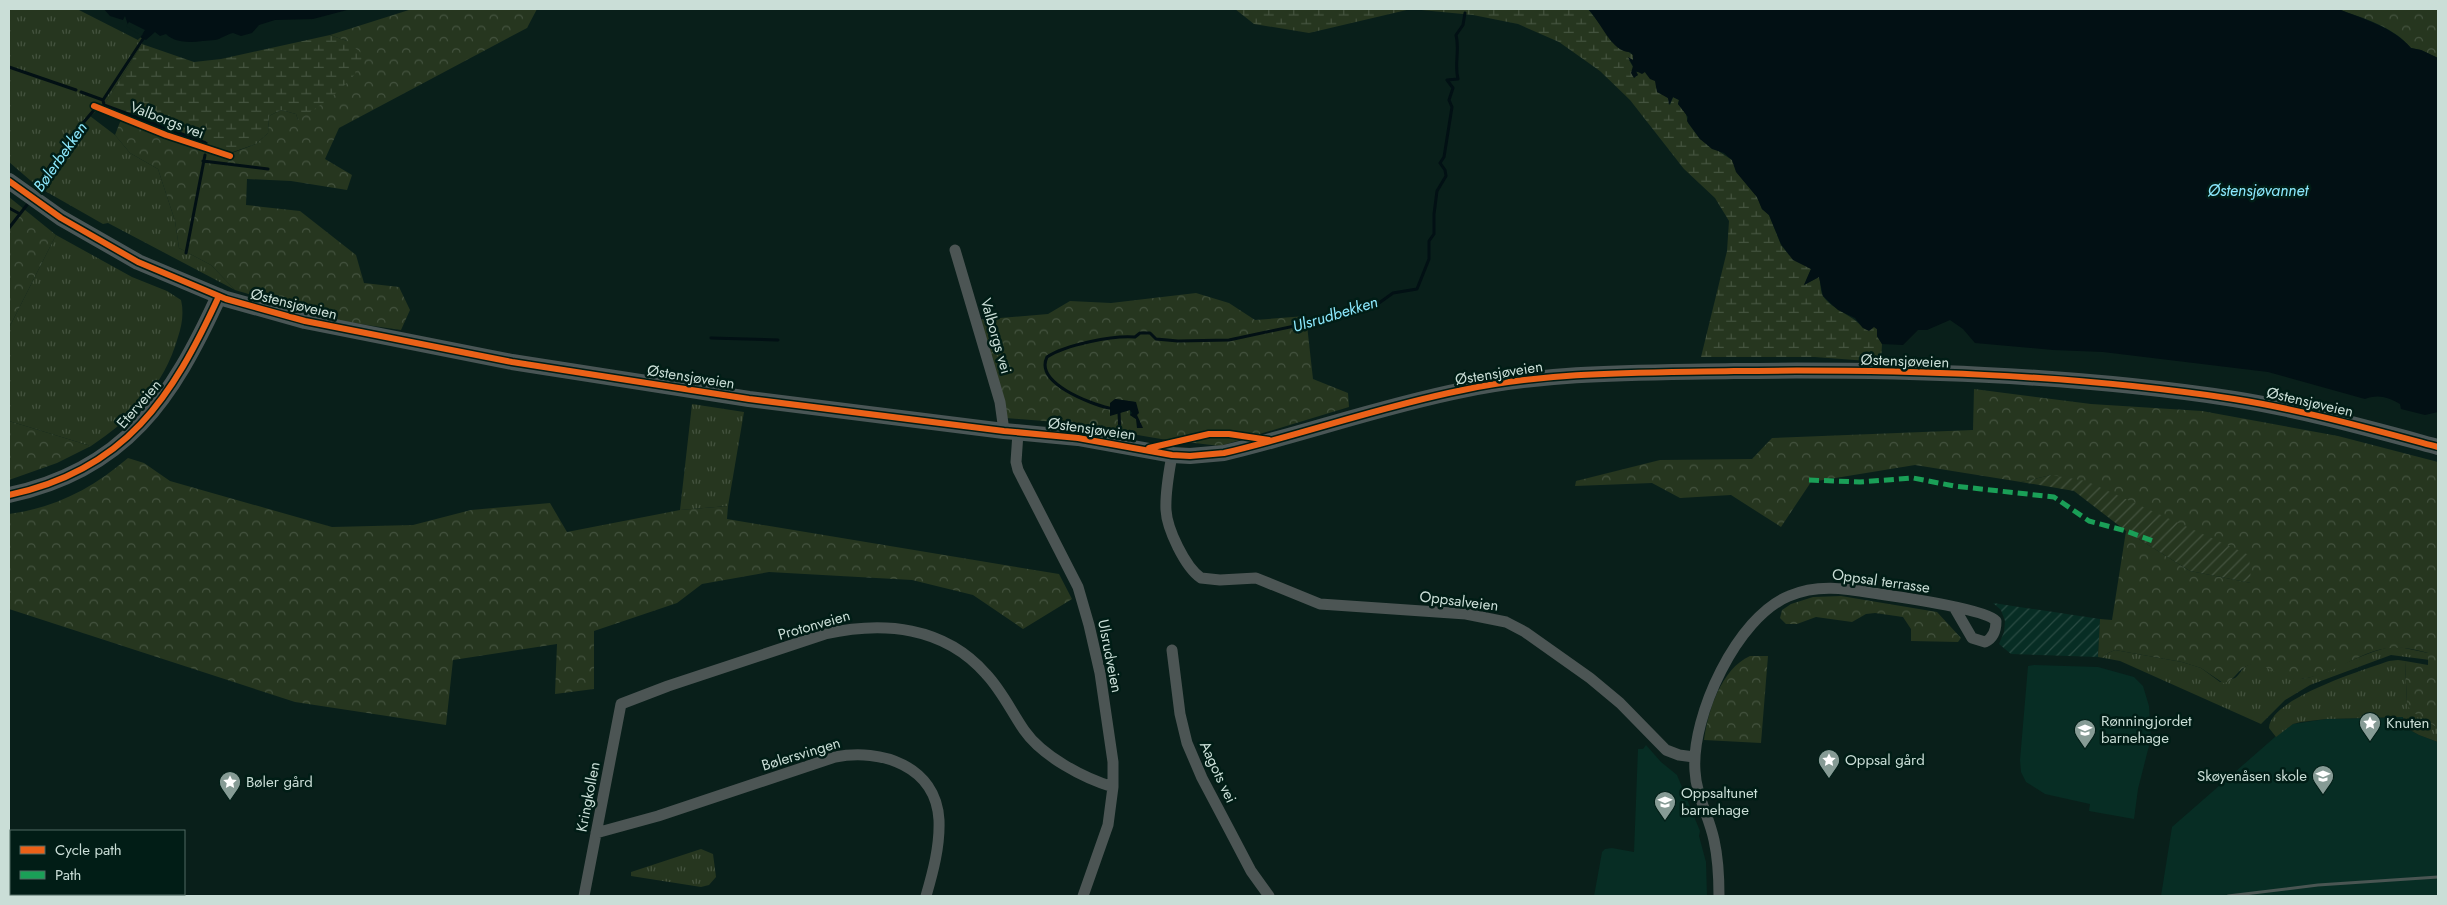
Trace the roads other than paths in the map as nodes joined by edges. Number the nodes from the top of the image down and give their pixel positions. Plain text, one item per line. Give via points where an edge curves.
1 (9, 181) edge
2 (955, 250) dead end
3 (214, 294) junction
4 (1011, 432) junction
5 (2438, 447) edge
6 (1172, 455) junction
7 (9, 495) edge
8 (1954, 608) dead end
9 (1172, 650) dead end
10 (621, 704) joint
11 (1694, 757) junction
12 (1113, 787) junction
13 (596, 834) junction
14 (584, 896) edge
15 (926, 896) edge
16 (1083, 896) edge
17 (1269, 896) edge
18 (1719, 896) edge

1 - 3 main road, Østensjøveien via 31,198 138,262
2 - 4 street, Valborgs vei
3 - 4 main road, Østensjøveien via 329,327 512,362 749,399
3 - 7 main road, Eterveien via 192,349 170,390 119,445 92,464 60,480
4 - 6 main road, Østensjøveien via 1078,438
4 - 12 street, Ulsrudveien via 1018,470 1069,569 1086,612 1100,673 1113,762
5 - 6 main road, Østensjøveien via 2272,406 2191,394 1964,375 1778,371 1532,379 1463,389 1224,453
6 - 11 street, Oppsalveien via 1168,518 1183,558 1202,578 1256,578 1320,604 1466,614 1506,622 1526,632 1590,678 1666,750 1678,756
8 - 11 street, Oppsal terrasse via 1836,588 1813,588 1781,600 1749,627 1714,686 1698,728
9 - 17 street, Aagots vei via 1181,722 1187,743 1238,847
10 - 12 street, Protonveien via 825,634 861,627 909,630 958,651 985,672 1034,742 1081,775
10 - 13 street, Kringkollen
11 - 18 street via 1699,794 1714,839
12 - 16 street, Ulsrudveien via 1108,825
13 - 14 street, Kringkollen
13 - 15 street, Bølersvingen via 835,757 849,754 884,756 917,775 936,800 939,836

